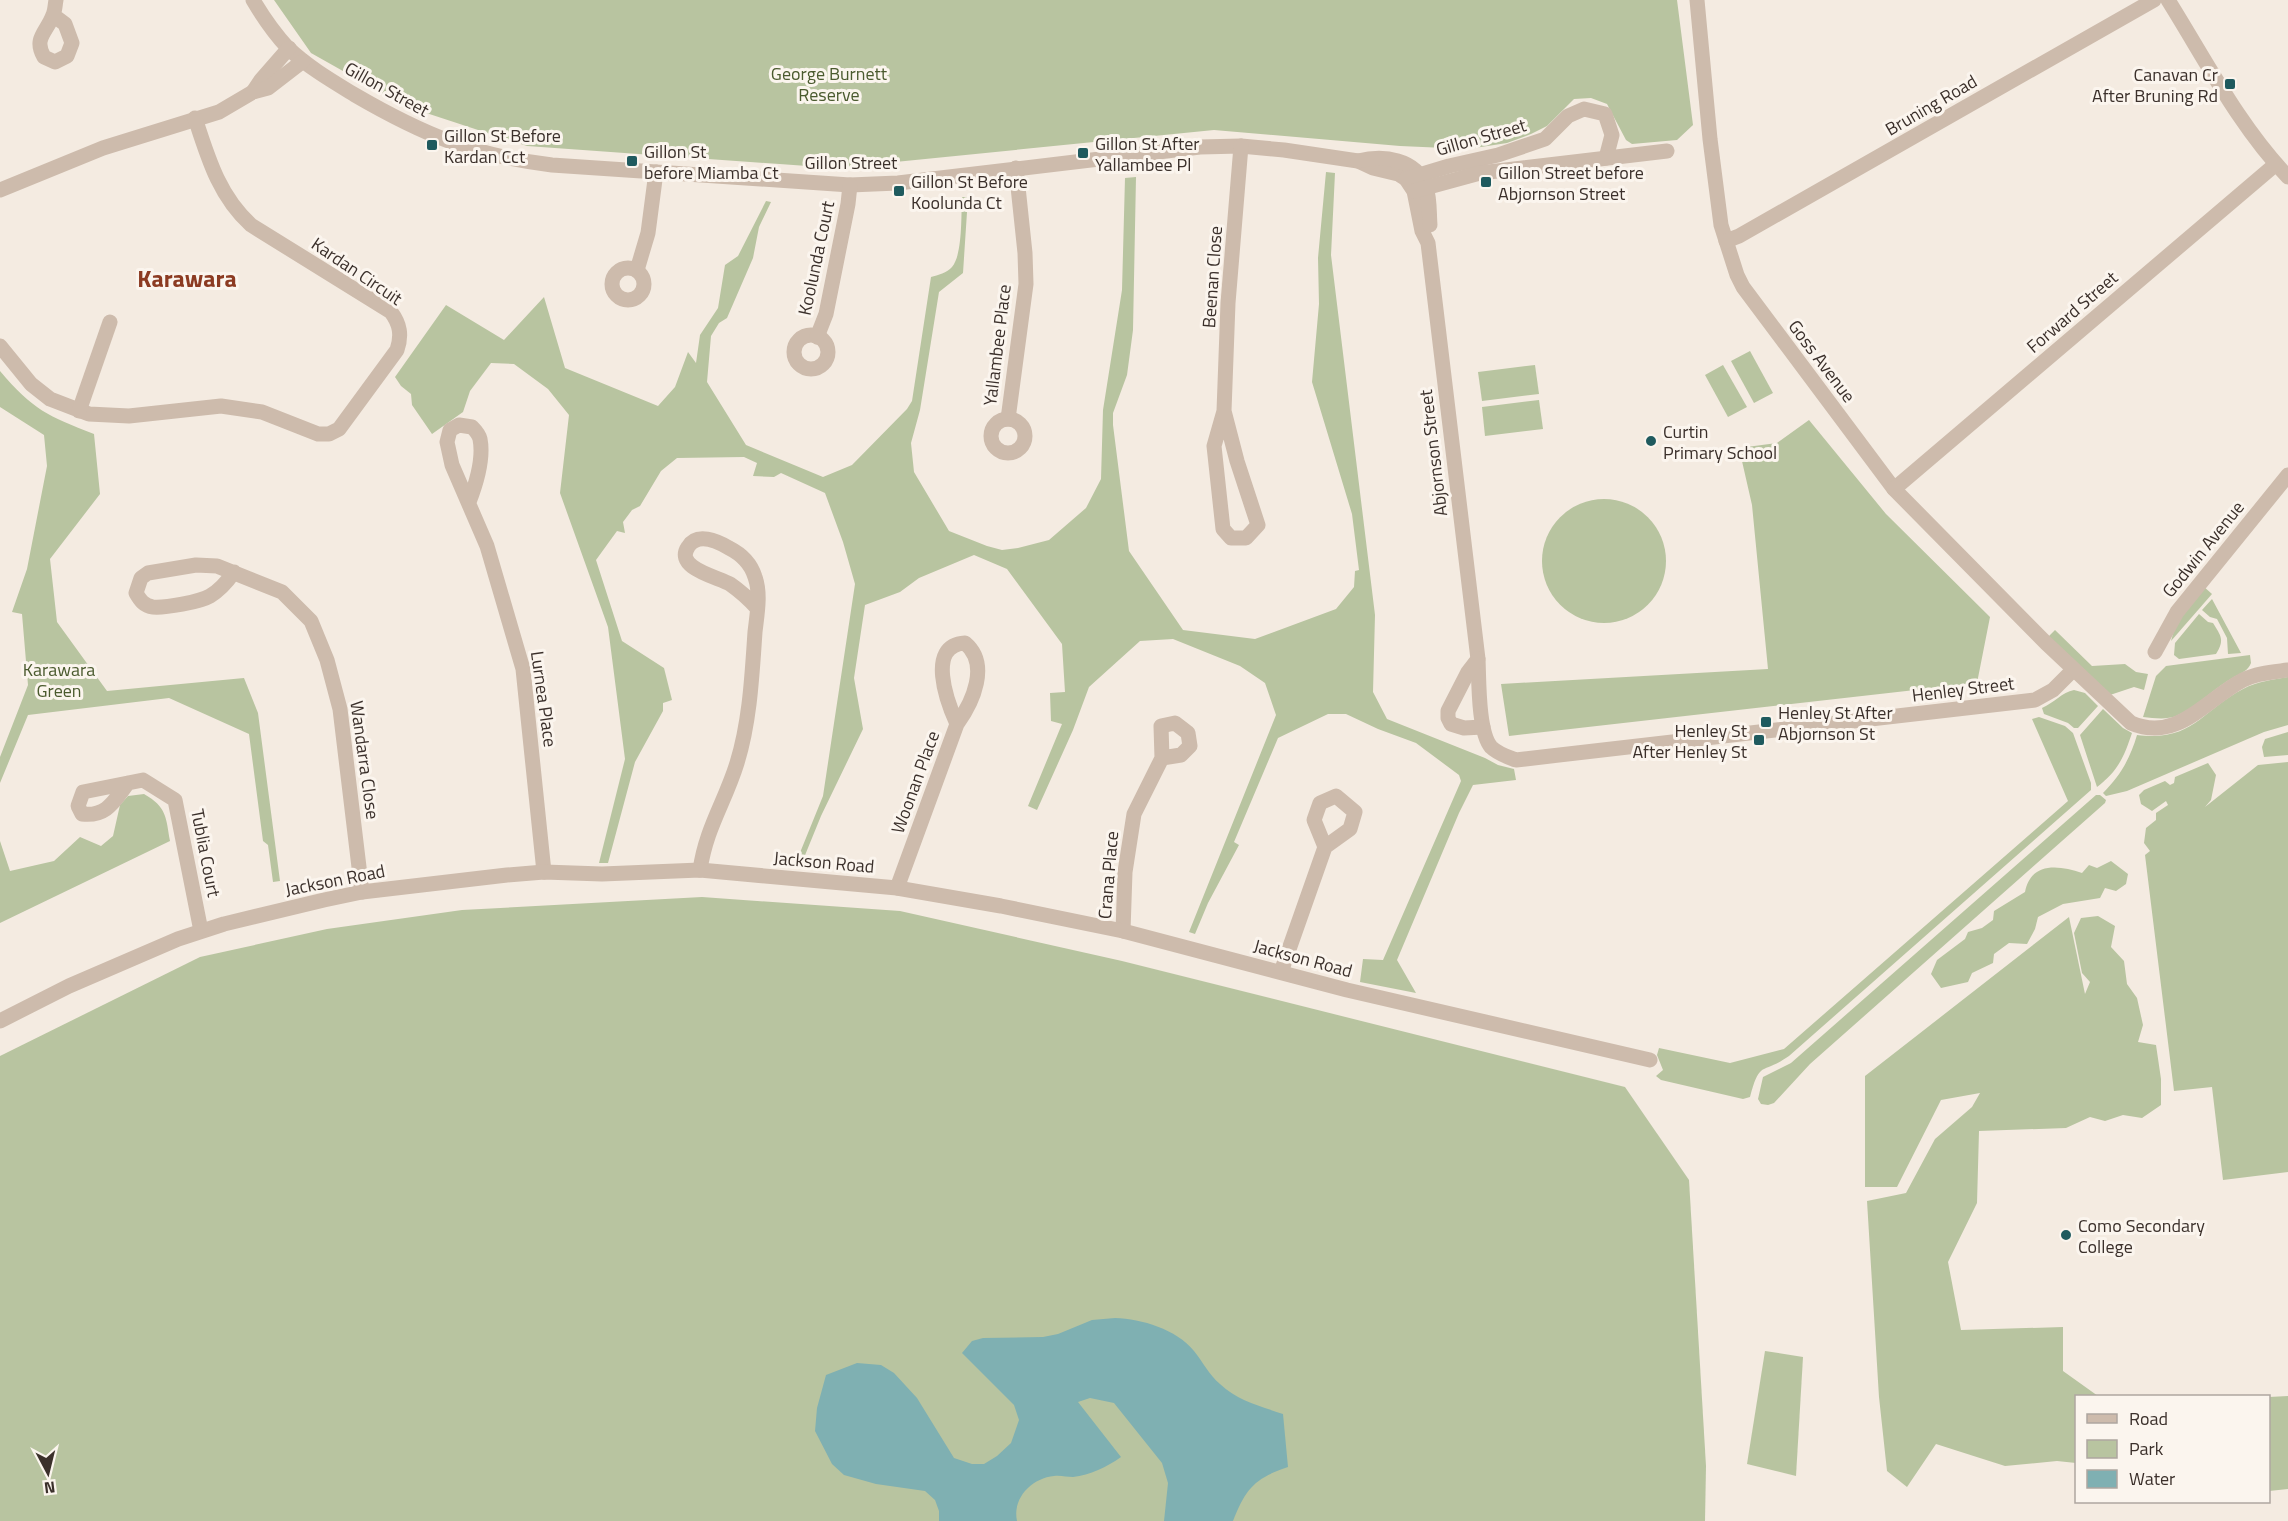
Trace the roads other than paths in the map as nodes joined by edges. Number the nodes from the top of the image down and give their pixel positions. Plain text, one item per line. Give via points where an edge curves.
1 (253, 0) edge
2 (1698, 0) edge
3 (2154, 0) edge
4 (2168, 0) edge
5 (288, 48) junction
6 (303, 62) junction
7 (253, 92) junction
8 (195, 118) junction
9 (1241, 146) junction
10 (1667, 150) dead end
11 (1606, 158) junction
12 (2276, 164) junction
13 (1016, 168) junction
14 (656, 172) junction
15 (2288, 177) edge
16 (1417, 183) junction
17 (850, 185) junction
18 (0, 190) edge
19 (1726, 241) junction
20 (637, 270) dead end
21 (110, 322) dead end
22 (817, 337) dead end
23 (0, 346) edge
24 (79, 411) junction
25 (1224, 411) junction
26 (1008, 419) dead end
27 (2288, 475) edge
28 (1894, 489) junction
29 (469, 502) dead end
30 (234, 572) junction
31 (757, 608) junction
32 (2155, 652) dead end
33 (1478, 659) junction
34 (2073, 670) junction
35 (2288, 670) edge
36 (957, 724) dead end
37 (1483, 727) junction
38 (1492, 748) joint
39 (1162, 758) dead end
40 (128, 783) dead end
41 (1325, 847) dead end
42 (700, 870) junction
43 (544, 872) junction
44 (897, 888) junction
45 (362, 892) junction
46 (201, 931) junction
47 (1123, 931) junction
48 (1281, 972) junction
49 (0, 1021) edge
50 (1650, 1059) dead end

1 - 5 street, Gillon Street
2 - 19 street, Goss Avenue via 1710,139
3 - 19 street, Bruning Road
4 - 12 street
5 - 6 street, Gillon Street
5 - 7 street
6 - 7 street via 268,88
6 - 14 street, Gillon Street via 403,122 455,144 522,162
7 - 8 street via 219,112
8 - 18 street via 103,148
8 - 24 street, Kardan Circuit via 217,180 235,209 251,225 391,312 400,329 397,350 339,429 329,434 318,434 262,412 235,407 207,406 129,416
9 - 13 street, Gillon Street
9 - 16 street, Gillon Street via 1358,160
9 - 25 street, Beenan Close
10 - 11 street, Gillon Street
11 - 16 street, Gillon Street
11 - 16 street, Gillon Street via 1612,135 1605,114 1584,109 1568,116 1545,139
12 - 15 street
12 - 28 street, Forward Street
13 - 17 street, Gillon Street
13 - 26 street, Yallambee Place via 1026,285
14 - 17 street, Gillon Street
14 - 20 street via 648,233
16 - 33 street, Abjornson Street via 1431,230 1428,243
17 - 22 street, Koolunda Court via 826,314
19 - 28 street, Goss Avenue via 1737,274 1753,302
21 - 24 street
23 - 24 street, Kardan Circuit via 31,384 50,399
25 - 25 street, Beenan Close via 1258,525 1246,538 1231,538 1223,529 1214,446
27 - 32 street, Godwin Avenue via 2177,612
28 - 34 street, Goss Avenue
29 - 43 street, Lurnea Place via 523,669
30 - 30 street, Wandarra Close via 207,598 152,607 140,602 136,593 141,578 168,568 217,566
30 - 45 street, Wandarra Close via 282,592 311,621 327,660 340,709
31 - 31 street via 728,582 694,569 687,560 689,545 694,540 717,541 742,554 755,576
31 - 42 street via 751,690 737,762 708,833
33 - 37 street, Abjornson Street
33 - 37 street via 1458,691 1448,718 1458,727
34 - 35 street via 2131,723 2146,728 2176,725 2244,680
34 - 38 street, Henley Street via 2053,690 2035,700 1516,760
36 - 44 street, Woonan Place
37 - 38 street, Abjornson Street
39 - 47 street, Crana Place via 1134,814 1125,872
40 - 46 street, Tublia Court via 143,780 175,800
41 - 48 street
42 - 43 street, Jackson Road
42 - 44 street, Jackson Road
43 - 45 street, Jackson Road
44 - 47 street, Jackson Road
45 - 46 street, Jackson Road
46 - 49 street, Jackson Road via 147,951
47 - 48 street, Jackson Road
48 - 50 street, Jackson Road

